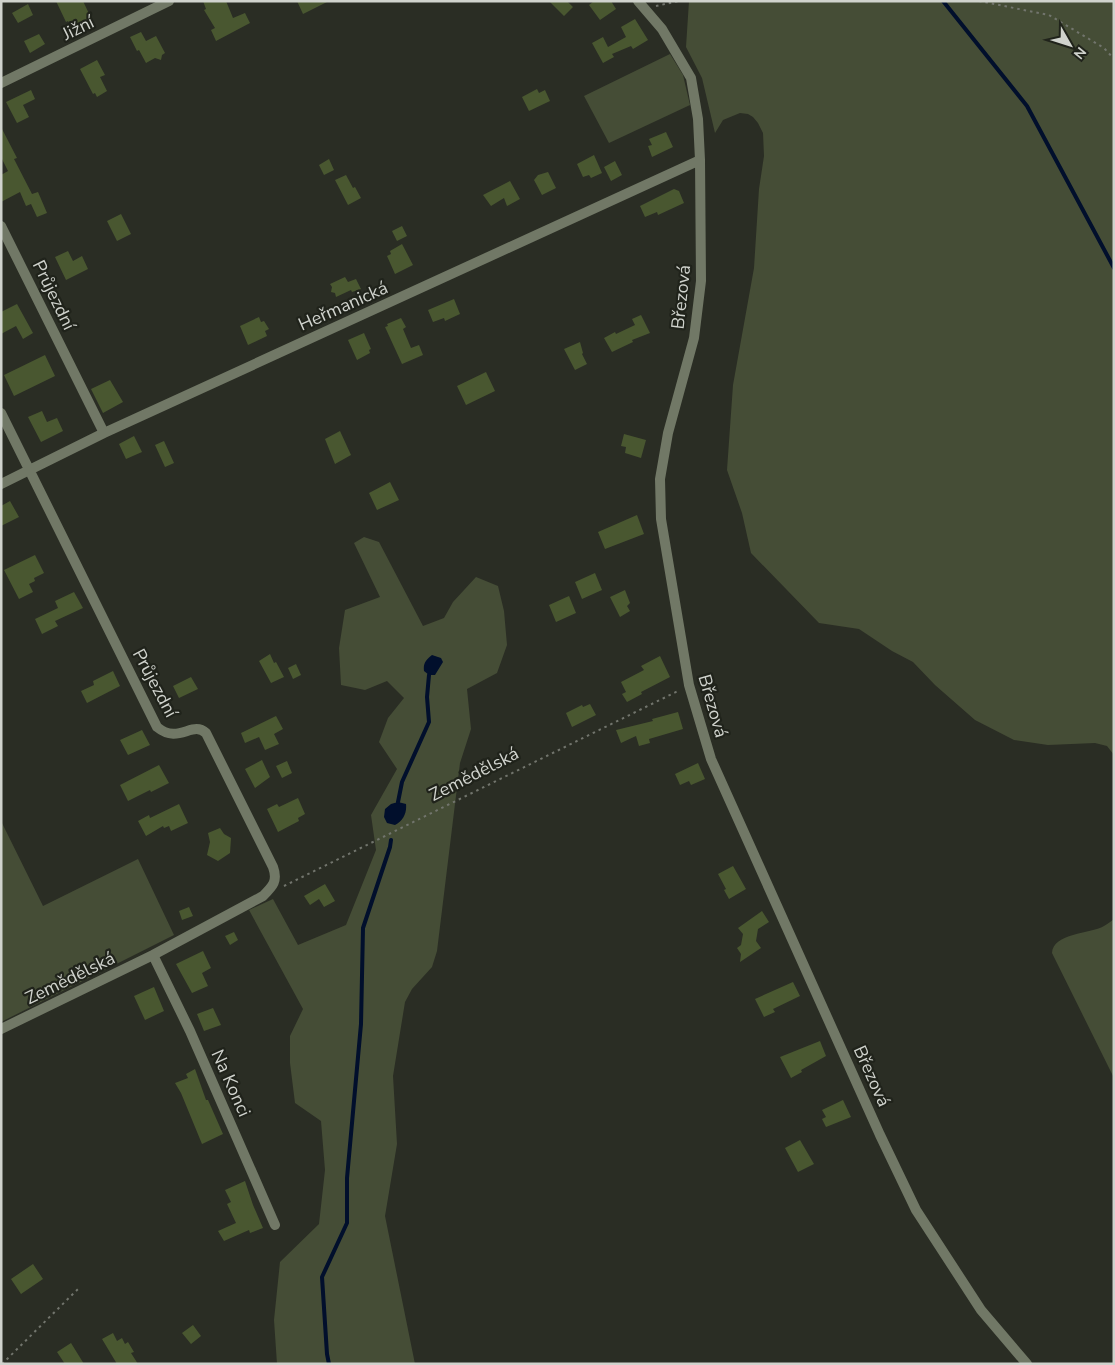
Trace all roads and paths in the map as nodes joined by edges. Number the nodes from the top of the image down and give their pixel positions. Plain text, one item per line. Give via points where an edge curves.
1 (169, 1) edge
2 (679, 1) edge
3 (979, 1) edge
4 (641, 5) edge
5 (1114, 59) edge
6 (1, 83) edge
7 (700, 160) junction
8 (1, 226) edge
9 (1, 413) edge
10 (104, 433) junction
11 (30, 470) junction
12 (1, 484) edge
13 (689, 685) junction
14 (272, 887) junction
15 (153, 955) junction
16 (1, 1029) edge
17 (275, 1225) dead end
18 (79, 1288) dead end
19 (2, 1364) edge
20 (1027, 1364) edge

1 - 6 street, Jižní
2 - 4 path
3 - 5 path via 1049,14 1104,48
4 - 7 street, Březová via 662,30 691,78
7 - 10 street, Heřmanická
7 - 13 street, Březová via 701,281 694,338 668,433 660,479 661,519
8 - 10 street, Průjezdní
9 - 11 street, Průjezdní
10 - 11 street, Heřmanická
11 - 12 street, Heřmanická
11 - 14 street, Průjezdní via 157,727 171,734 195,728 206,733 273,867 276,876
13 - 14 path, Zemědělská via 286,886
13 - 20 street, Březová via 712,760 916,1210 981,1310
14 - 15 street via 262,896
15 - 16 street, Zemědělská
15 - 17 street, Na Konci via 190,1030
18 - 19 path

